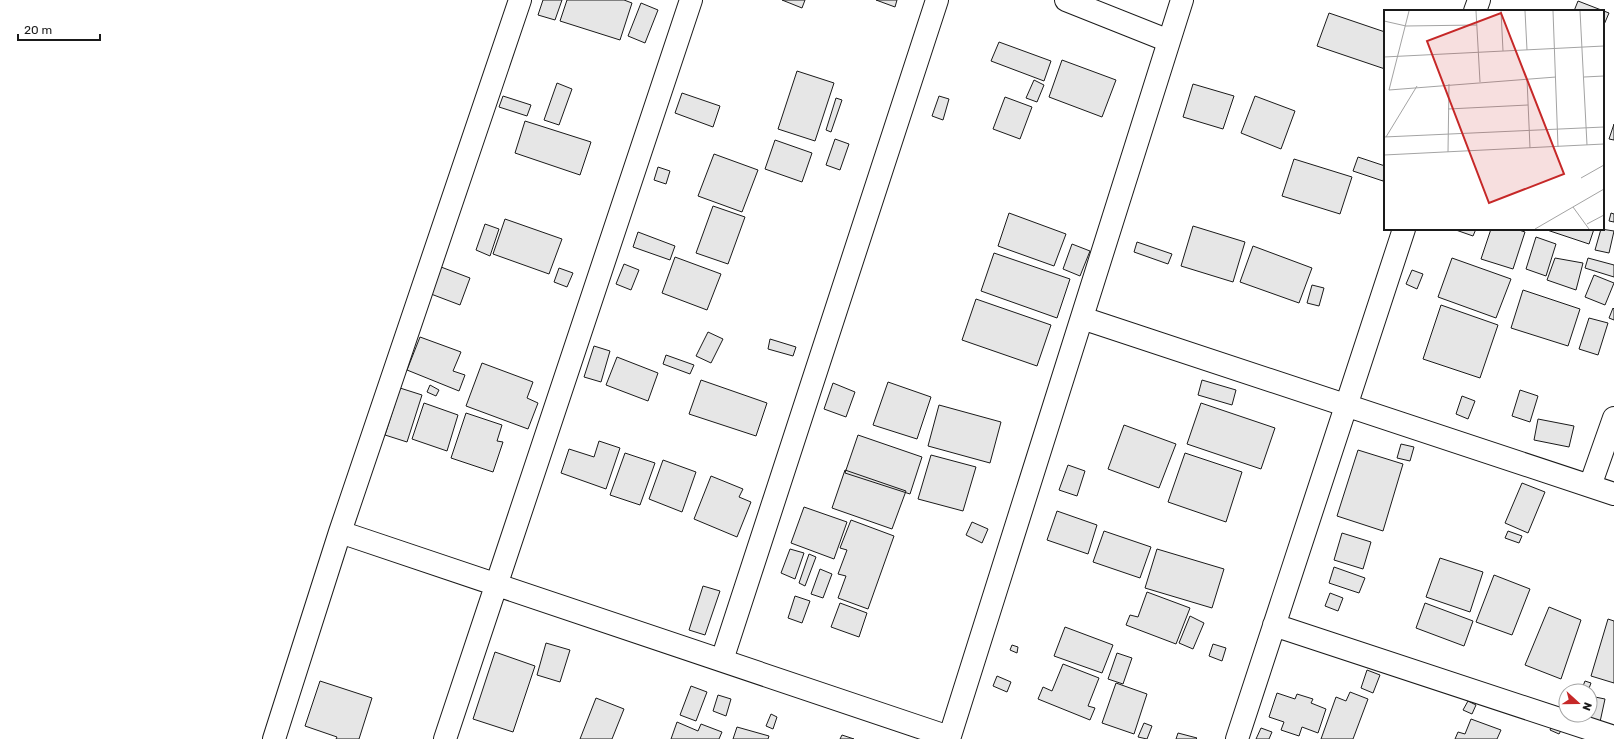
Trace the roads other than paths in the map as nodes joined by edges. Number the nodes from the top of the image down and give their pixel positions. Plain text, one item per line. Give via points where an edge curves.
1 (520, 0) edge
2 (691, 0) edge
3 (937, 0) edge
4 (1066, 0) edge
5 (1182, 0) edge
6 (1478, 0) edge
7 (1475, 10) edge
8 (1169, 41) junction
9 (1404, 230) edge
10 (1082, 318) junction
11 (1346, 406) junction
12 (1614, 418) edge
13 (1590, 486) junction
14 (1614, 494) edge
15 (340, 532) junction
16 (497, 584) junction
17 (1274, 625) junction
18 (722, 660) junction
19 (1614, 737) edge
20 (949, 738) edge
21 (274, 739) edge
22 (446, 739) edge
23 (1237, 739) edge

1 - 15 street
2 - 16 street
3 - 18 street
4 - 8 street
5 - 8 street
6 - 7 street
8 - 10 street
9 - 11 street
10 - 11 street
10 - 20 street
11 - 13 street
11 - 17 street
12 - 13 street
13 - 14 street
15 - 16 street
15 - 21 street
16 - 18 street
16 - 22 street
17 - 19 street
17 - 23 street
18 - 20 street

